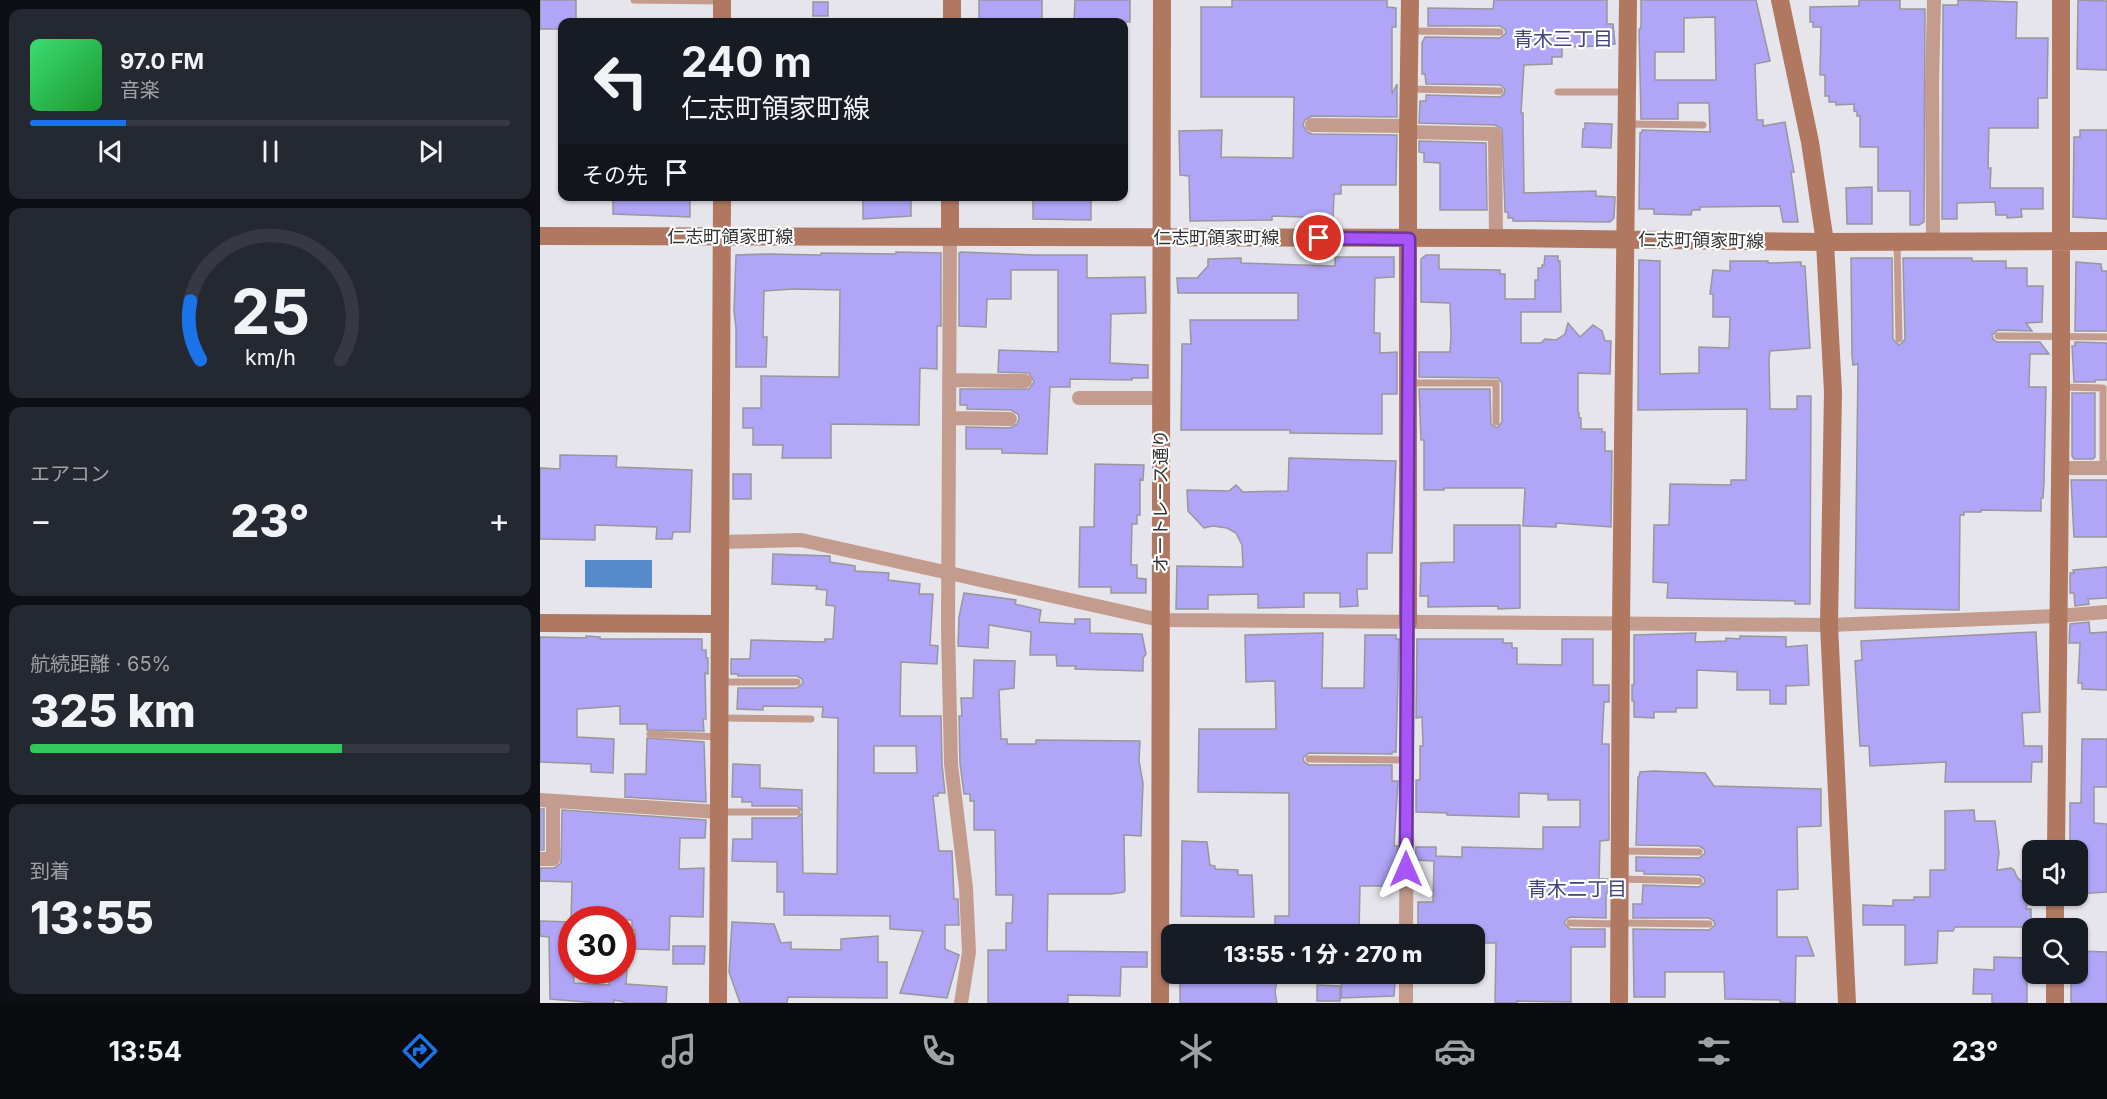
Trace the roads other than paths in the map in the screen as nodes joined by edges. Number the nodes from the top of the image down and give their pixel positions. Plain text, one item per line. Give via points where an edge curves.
1 (634, 0) edge
2 (723, 0) edge
3 (952, 0) edge
4 (1162, 0) edge
5 (1410, 0) edge
6 (1628, 0) edge
7 (1780, 0) edge
8 (1934, 0) edge
9 (2061, 0) edge
10 (722, 18) edge
11 (952, 18) edge
12 (1410, 31) junction
13 (1500, 32) dead end
14 (1409, 89) junction
15 (1500, 91) dead end
16 (1558, 92) dead end
17 (1628, 92) junction
18 (1627, 124) junction
19 (1312, 125) dead end
20 (1703, 125) dead end
21 (1408, 129) junction
22 (722, 201) edge
23 (950, 201) edge
24 (540, 236) edge
25 (722, 236) junction
26 (950, 236) junction
27 (1163, 237) junction
28 (1496, 238) junction
29 (1409, 239) junction
30 (1627, 239) junction
31 (2061, 241) junction
32 (1825, 242) junction
33 (1897, 242) junction
34 (1933, 242) junction
35 (2107, 242) edge
36 (1998, 336) dead end
37 (2060, 336) junction
38 (2107, 337) edge
39 (1899, 339) dead end
40 (949, 380) junction
41 (1025, 381) dead end
42 (1407, 383) junction
43 (2061, 387) junction
44 (1079, 398) dead end
45 (1161, 398) junction
46 (949, 418) junction
47 (1010, 419) dead end
48 (1496, 422) dead end
49 (2060, 468) junction
50 (2105, 468) edge
51 (720, 542) junction
52 (948, 572) junction
53 (2107, 612) edge
54 (2057, 616) junction
55 (1160, 620) junction
56 (540, 623) edge
57 (1408, 623) junction
58 (1621, 623) junction
59 (720, 624) junction
60 (1829, 625) junction
61 (720, 682) junction
62 (797, 682) dead end
63 (720, 718) junction
64 (811, 719) dead end
65 (650, 734) dead end
66 (720, 737) junction
67 (1309, 759) dead end
68 (1407, 759) junction
69 (546, 800) edge
70 (719, 812) junction
71 (797, 812) dead end
72 (2056, 840) edge
73 (1620, 851) junction
74 (1699, 852) dead end
75 (540, 859) edge
76 (1620, 879) junction
77 (1700, 881) dead end
78 (1570, 923) dead end
79 (1406, 924) edge
80 (1620, 924) junction
81 (1709, 924) dead end
82 (1406, 984) edge
83 (2055, 984) edge
84 (718, 1003) edge
85 (961, 1003) edge
86 (1160, 1003) edge
87 (1406, 1003) edge
88 (1620, 1003) edge
89 (1847, 1003) edge
90 (2055, 1003) edge

1 - 2 lane
2 - 10 street
3 - 11 street
4 - 27 street, オートレース通り
5 - 12 street
6 - 17 street
7 - 32 street via 1810,142
8 - 34 street
9 - 31 street
12 - 13 lane
12 - 14 street
14 - 15 lane
14 - 21 street
16 - 17 lane
17 - 18 street
18 - 20 lane
18 - 30 street
19 - 21 street
21 - 28 street via 1495,134
21 - 29 street
22 - 25 street
23 - 26 street
24 - 25 street, 仁志町領家町線
25 - 26 street, 仁志町領家町線
25 - 51 street
26 - 27 street, 仁志町領家町線
26 - 40 street
27 - 29 street, 仁志町領家町線
27 - 45 street, オートレース通り
28 - 29 street, 仁志町領家町線
28 - 30 street, 仁志町領家町線
29 - 42 street
30 - 32 street, 仁志町領家町線
30 - 58 street
31 - 34 street, 仁志町領家町線
31 - 35 street, 仁志町領家町線
31 - 37 street
32 - 33 street, 仁志町領家町線
32 - 60 street via 1833,392
33 - 34 street, 仁志町領家町線
33 - 39 lane
36 - 37 lane
37 - 38 lane
37 - 43 street
40 - 41 street
40 - 46 street
42 - 48 lane via 1496,383
42 - 57 street
43 - 49 street
43 - 50 lane via 2103,388
44 - 45 street
45 - 55 street, オートレース通り
46 - 47 street
46 - 52 street
49 - 50 street
49 - 54 street
51 - 52 street via 801,540
51 - 59 street
52 - 55 street
52 - 85 street via 951,764 966,888 969,952
53 - 54 street
54 - 60 street
54 - 72 street
55 - 57 street
55 - 86 street, オートレース通り
56 - 59 street
57 - 58 street
57 - 68 street
58 - 60 street
58 - 73 street
59 - 61 street
60 - 89 street
61 - 62 lane
61 - 63 street
63 - 64 lane
63 - 66 street
65 - 66 lane
66 - 70 street
67 - 68 lane
68 - 79 street
69 - 70 street
69 - 75 street via 553,859
70 - 71 lane
70 - 84 street
73 - 74 lane
73 - 76 street
76 - 77 lane
76 - 80 street
78 - 80 lane
80 - 81 lane
80 - 88 street
82 - 87 street
83 - 90 street

